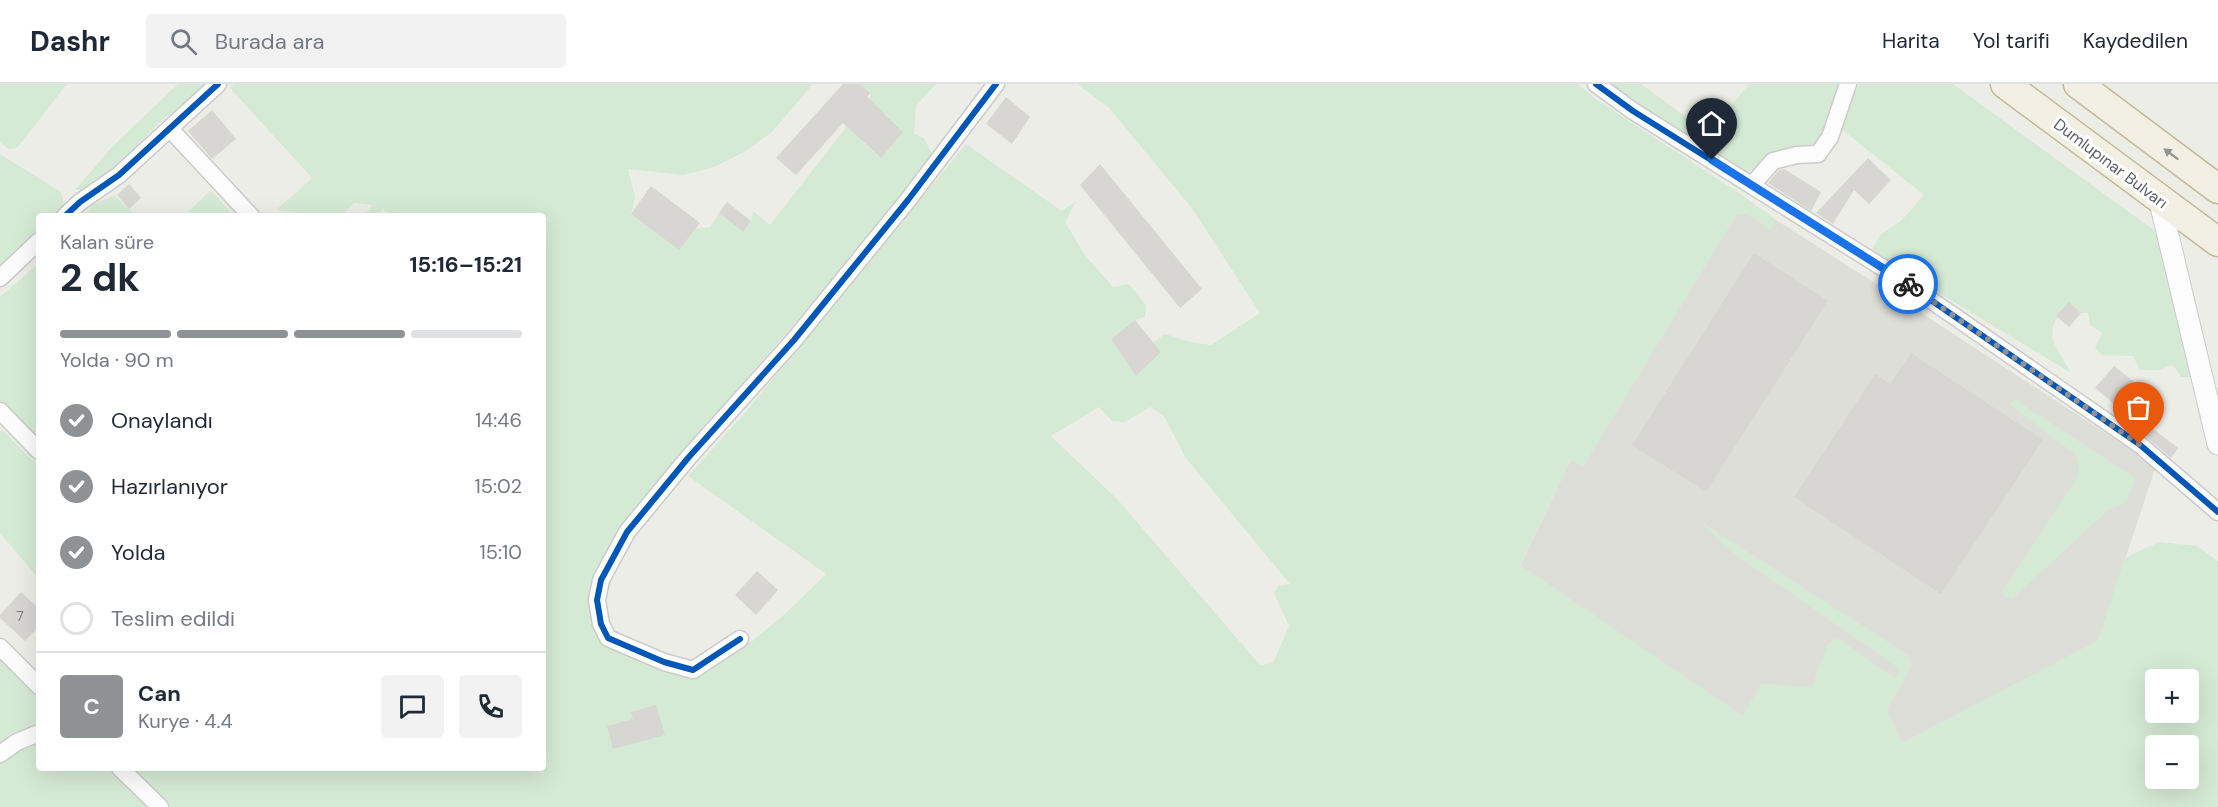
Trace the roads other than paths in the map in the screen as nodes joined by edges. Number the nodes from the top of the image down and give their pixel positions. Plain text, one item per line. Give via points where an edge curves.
1 (218, 84) edge
2 (996, 84) edge
3 (1596, 84) edge
4 (1848, 84) edge
5 (2005, 84) edge
6 (2078, 84) edge
7 (170, 129) junction
8 (1752, 185) junction
9 (2218, 189) edge
10 (2158, 198) junction
11 (68, 213) edge
12 (248, 213) edge
13 (2218, 242) edge
14 (36, 244) edge
15 (0, 278) edge
16 (0, 411) edge
17 (2218, 444) edge
18 (36, 448) edge
19 (2218, 512) edge
20 (740, 639) dead end
21 (0, 647) edge
22 (36, 683) edge
23 (36, 735) edge
24 (0, 754) edge
25 (123, 771) edge
26 (160, 807) edge

1 - 7 street
2 - 20 street via 794,340 627,532 601,580 597,600 608,638 640,652 693,670
3 - 8 street
4 - 8 street via 1830,137 1818,154 1773,161
5 - 10 highway, Dumlupınar Bulvarı
9 -> 6 highway
7 - 11 street via 119,175
7 - 12 street
8 - 19 street via 1896,276 2139,444
10 - 13 highway, Dumlupınar Bulvarı
10 - 17 street
14 - 15 street
16 - 18 street
21 - 22 street
23 - 24 street
25 - 26 street

